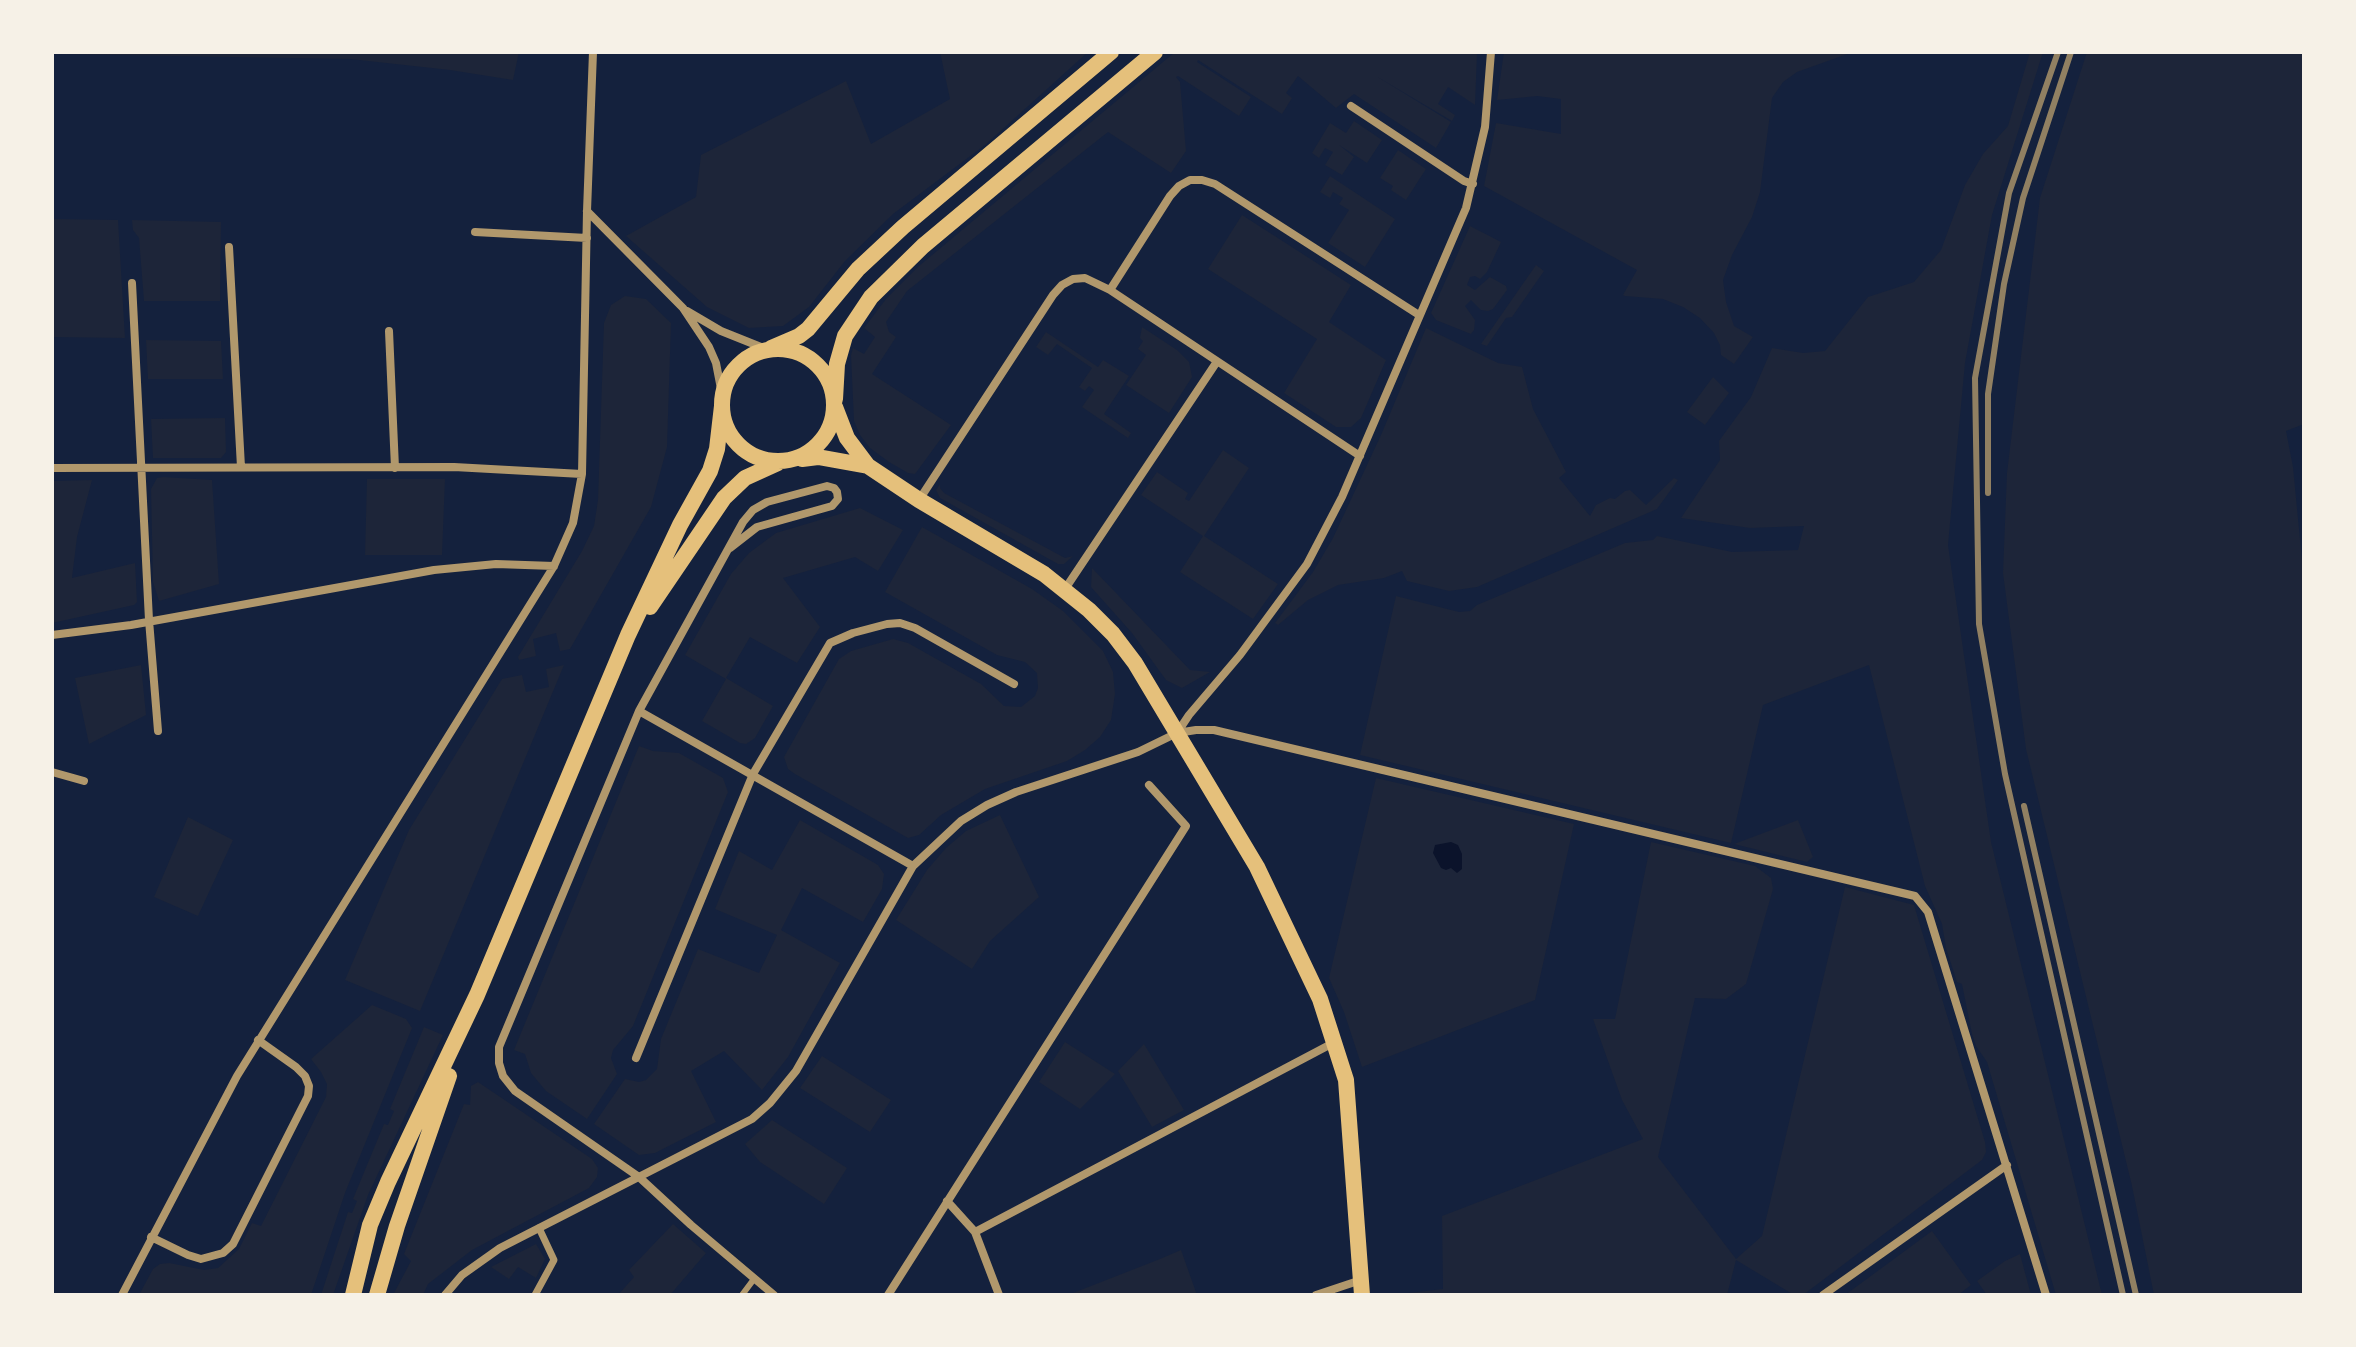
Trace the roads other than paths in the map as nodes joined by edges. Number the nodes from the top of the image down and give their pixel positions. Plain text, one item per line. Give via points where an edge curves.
1 (593, 52) edge
2 (1111, 52) edge
3 (1155, 52) edge
4 (1491, 52) edge
5 (1351, 106) dead end
6 (1473, 184) junction
7 (587, 211) junction
8 (475, 232) dead end
9 (587, 238) junction
10 (229, 247) dead end
11 (132, 283) dead end
12 (1110, 290) junction
13 (683, 308) junction
14 (1419, 315) junction
15 (389, 331) dead end
16 (769, 349) junction
17 (1216, 363) junction
18 (722, 400) junction
19 (835, 403) junction
20 (1360, 456) junction
21 (788, 460) junction
22 (868, 466) junction
23 (241, 467) junction
24 (52, 468) edge
25 (140, 468) junction
26 (395, 468) junction
27 (582, 474) junction
28 (919, 500) junction
29 (763, 503) junction
30 (772, 522) junction
31 (730, 548) junction
32 (554, 566) junction
33 (1065, 589) junction
34 (149, 620) junction
35 (52, 635) edge
36 (622, 650) junction
37 (1014, 684) dead end
38 (639, 711) junction
39 (158, 731) dead end
40 (1177, 733) junction
41 (52, 772) edge
42 (753, 774) junction
43 (84, 781) dead end
44 (1149, 785) dead end
45 (913, 866) junction
46 (477, 995) junction
47 (258, 1040) junction
48 (1336, 1041) junction
49 (636, 1058) dead end
50 (2007, 1165) junction
51 (639, 1177) junction
52 (947, 1201) junction
53 (539, 1228) junction
54 (975, 1232) junction
55 (151, 1237) junction
56 (754, 1279) junction
57 (1361, 1288) edge
58 (122, 1295) edge
59 (353, 1295) edge
60 (377, 1295) edge
61 (445, 1295) edge
62 (535, 1295) edge
63 (742, 1295) edge
64 (774, 1295) edge
65 (888, 1295) edge
66 (999, 1295) edge
67 (1316, 1295) edge
68 (1823, 1295) edge
69 (2046, 1295) edge

1 - 7 street
2 - 16 main road via 894,235 808,329
3 - 19 main road via 923,246 871,297 845,336
4 - 6 street via 1485,127
5 - 6 street
6 - 14 street
7 - 9 street
7 - 13 street
8 - 9 street
9 - 27 street
10 - 23 street
11 - 25 street
12 - 14 street via 1179,186 1202,180
12 - 17 street
12 - 28 street via 1085,278 1062,285
13 - 16 street via 721,331
13 - 18 street via 713,355
14 - 20 street
15 - 26 street
16 - 18 main road via 736,366
16 - 19 main road via 794,350 810,358 825,373
17 - 20 street
17 - 33 street
18 - 21 main road via 727,429 737,444 756,456
18 - 36 main road via 710,471
19 - 21 main road via 822,440
19 - 22 main road via 847,438
20 - 40 street via 1307,564
21 - 22 main road via 818,457
21 - 36 main road via 745,478 724,498
22 - 28 main road
23 - 25 street
23 - 26 street
24 - 25 street
25 - 34 street
26 - 27 street
27 - 32 street via 573,523
28 - 33 main road
29 - 30 street via 760,519
29 - 30 street via 825,486 837,492 832,506
29 - 31 street via 747,516
30 - 31 street
31 - 38 street
32 - 34 street via 434,570
32 - 47 street
33 - 40 main road via 1113,634
34 - 35 street
34 - 39 street
36 - 46 main road
37 - 42 street via 900,623 840,637 822,653
38 - 42 street
38 - 51 street via 499,1047 499,1063 515,1091
40 - 45 street via 987,805 961,821
40 - 48 main road via 1257,867
40 - 50 street via 1214,730 1915,896 1928,912
41 - 43 street
42 - 45 street
42 - 49 street
44 - 52 street via 1186,826
45 - 51 street via 784,1088 752,1119
46 - 59 main road via 370,1225
46 - 60 main road
47 - 55 street
47 - 55 street via 305,1076 308,1096 233,1244 201,1259
48 - 54 street
48 - 57 main road via 1350,1114
50 - 68 street
50 - 69 street
51 - 53 street
51 - 56 street
52 - 54 street
52 - 65 street
53 - 61 street via 479,1261
53 - 62 street via 554,1260
54 - 66 street
55 - 58 street
56 - 63 lane
56 - 64 street
57 - 67 street

